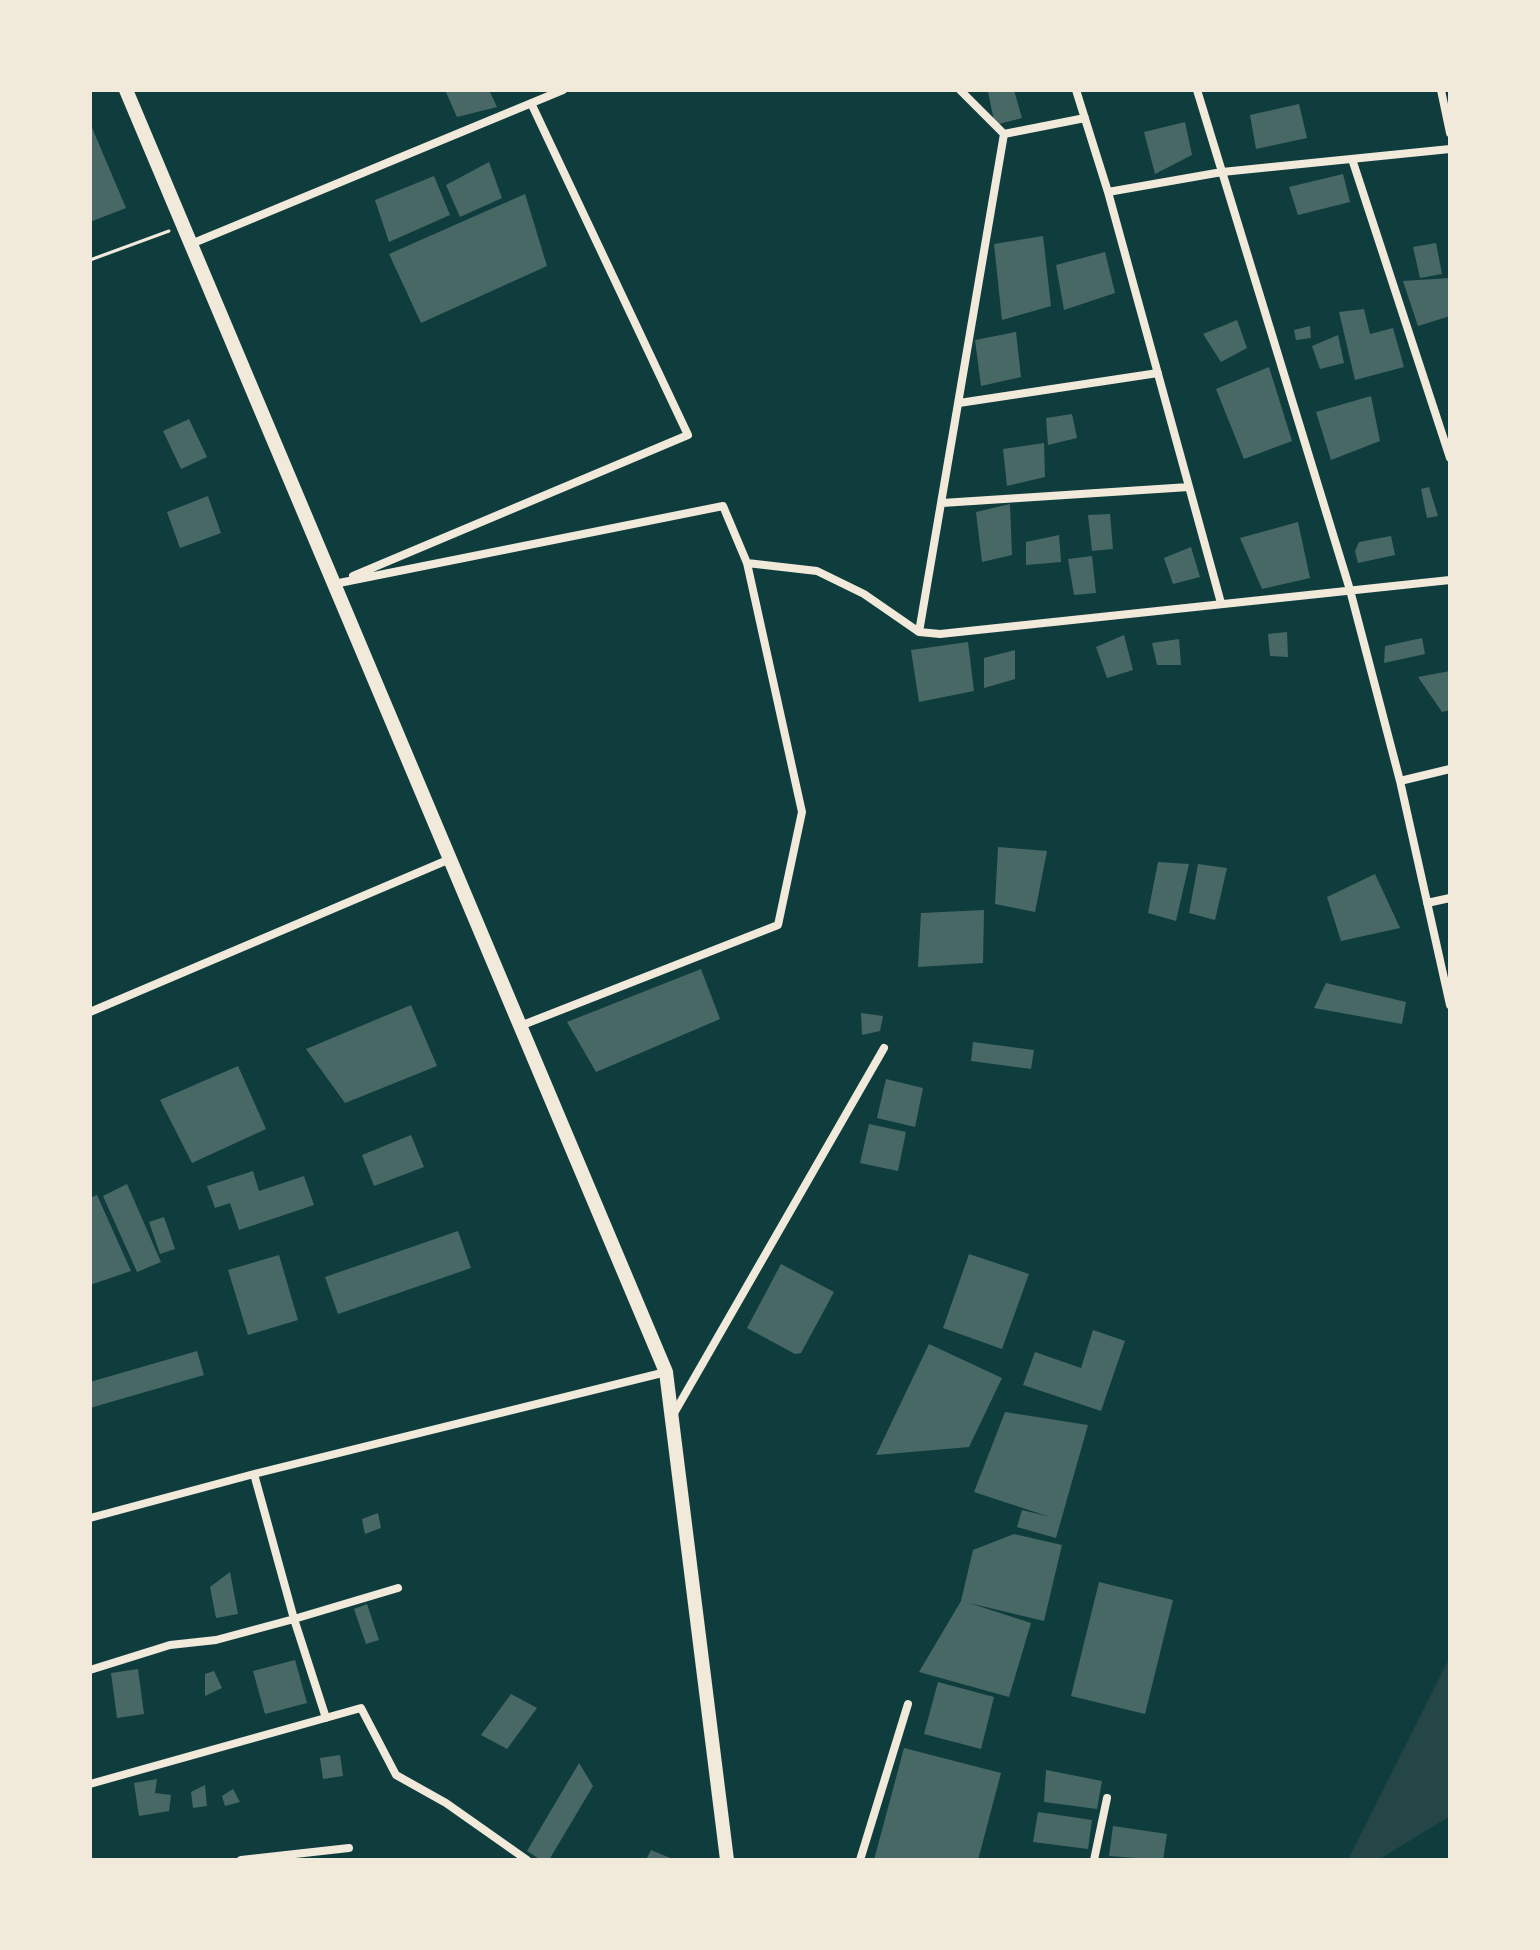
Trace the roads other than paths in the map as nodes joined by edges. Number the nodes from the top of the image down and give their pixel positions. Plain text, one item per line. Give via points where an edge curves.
1 (126, 90) edge
2 (563, 90) edge
3 (960, 90) edge
4 (1076, 90) edge
5 (1197, 90) edge
6 (1441, 90) edge
7 (531, 103) junction
8 (1085, 118) junction
9 (1450, 133) edge
10 (1004, 134) junction
11 (1450, 149) edge
12 (1352, 159) junction
13 (1222, 172) junction
14 (1108, 192) junction
15 (191, 244) junction
16 (1158, 373) junction
17 (959, 403) junction
18 (1450, 458) edge
19 (1189, 487) junction
20 (942, 503) junction
21 (747, 563) junction
22 (1450, 580) edge
23 (334, 584) junction
24 (1350, 590) junction
25 (1221, 603) junction
26 (919, 632) junction
27 (1450, 769) edge
28 (1400, 781) junction
29 (450, 859) junction
30 (1450, 898) edge
31 (1427, 903) junction
32 (1450, 1005) edge
33 (90, 1012) edge
34 (520, 1026) junction
35 (884, 1048) dead end
36 (666, 1372) junction
37 (673, 1415) junction
38 (254, 1474) junction
39 (90, 1518) edge
40 (398, 1588) dead end
41 (294, 1619) junction
42 (90, 1670) edge
43 (908, 1704) dead end
44 (326, 1718) junction
45 (90, 1784) edge
46 (1107, 1798) dead end
47 (349, 1848) dead end
48 (241, 1860) edge
49 (527, 1860) edge
50 (727, 1860) edge
51 (860, 1860) edge
52 (1094, 1860) edge

1 - 15 main road
2 - 7 street
3 - 10 street
4 - 8 street
5 - 13 street
6 - 9 street
7 - 15 street
7 - 23 street via 688,435
8 - 10 street
8 - 14 street
10 - 17 street
11 - 12 street
12 - 13 street
12 - 18 street
13 - 14 street
13 - 24 street
14 - 16 street
15 - 23 main road
16 - 17 street
16 - 19 street
17 - 20 street
19 - 20 street
19 - 25 street
20 - 26 street
21 - 23 street via 723,506
21 - 26 street via 817,571 864,594
21 - 34 street via 802,812 778,925
22 - 24 street
23 - 29 main road
24 - 25 street
24 - 28 street
25 - 26 street
27 - 28 street
28 - 31 street
29 - 33 street
29 - 34 main road
30 - 31 street
31 - 32 street
34 - 36 main road
35 - 37 street
36 - 37 main road
36 - 38 street
37 - 50 main road
38 - 39 street
38 - 41 street
40 - 41 street
41 - 42 street via 216,1640 170,1645
41 - 44 street
43 - 51 street
44 - 45 street
44 - 49 street via 361,1708 396,1775
46 - 52 street
47 - 48 street

